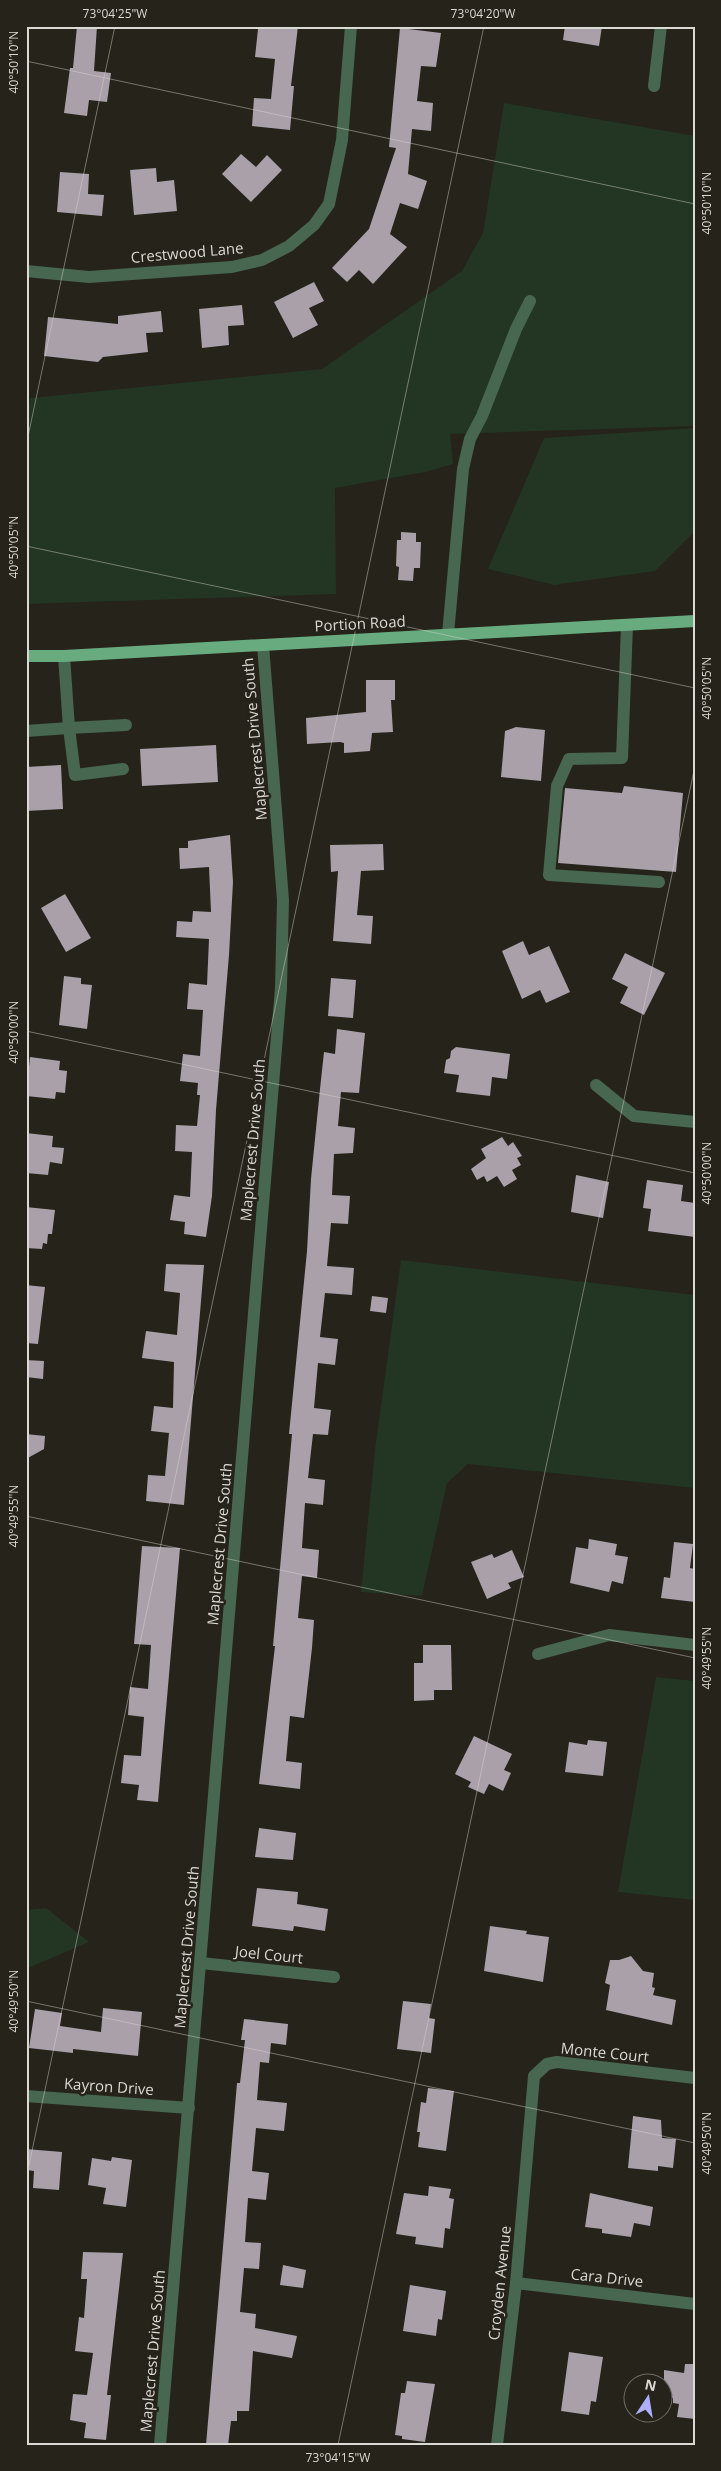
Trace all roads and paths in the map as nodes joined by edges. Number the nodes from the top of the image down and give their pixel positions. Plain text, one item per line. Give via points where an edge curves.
1 (351, 26) edge
2 (661, 26) edge
3 (654, 86) dead end
4 (26, 271) edge
5 (530, 301) dead end
6 (695, 621) edge
7 (627, 625) junction
8 (448, 634) junction
9 (263, 644) junction
10 (26, 656) edge
11 (64, 656) junction
12 (126, 725) dead end
13 (70, 728) junction
14 (26, 731) edge
15 (123, 769) dead end
16 (658, 882) dead end
17 (596, 1086) dead end
18 (695, 1122) edge
19 (695, 1645) edge
20 (538, 1654) dead end
21 (201, 1963) junction
22 (334, 1977) dead end
23 (695, 2078) edge
24 (26, 2096) edge
25 (189, 2108) junction
26 (531, 2124) joint
27 (516, 2283) junction
28 (695, 2304) edge
29 (160, 2445) edge
30 (497, 2445) edge

1 - 4 street, Crestwood Lane via 342,140 329,204 314,225 289,246 262,260 232,268 88,276
2 - 3 street
5 - 8 street via 470,439 463,468
6 - 7 main road, Portion Road
7 - 8 main road, Portion Road
7 - 16 street via 622,758 570,759 557,786 549,875
8 - 9 main road, Portion Road
9 - 11 main road, Portion Road
9 - 21 street, Maplecrest Drive South via 284,900 281,988
10 - 11 main road, Portion Road
11 - 13 street
12 - 13 street
13 - 14 street
13 - 15 street via 75,775
17 - 18 street via 634,1116
19 - 20 street via 609,1635
21 - 22 street, Joel Court
21 - 25 street, Maplecrest Drive South
23 - 26 street, Monte Court via 557,2062 547,2064 534,2076
24 - 25 street, Kayron Drive
25 - 29 street, Maplecrest Drive South
26 - 27 street, Croyden Avenue
27 - 28 street, Cara Drive
27 - 30 street, Croyden Avenue

